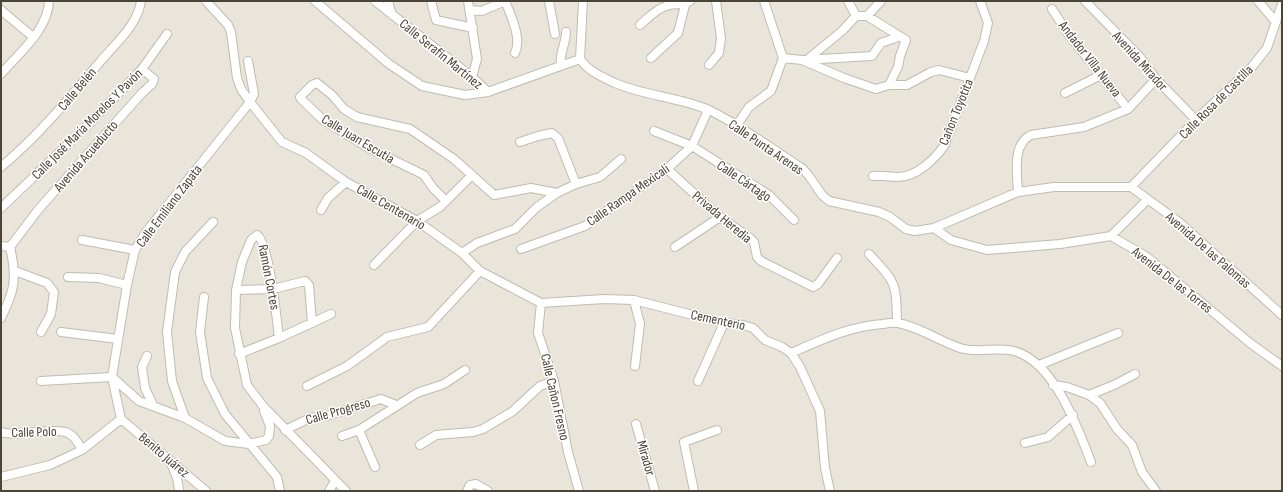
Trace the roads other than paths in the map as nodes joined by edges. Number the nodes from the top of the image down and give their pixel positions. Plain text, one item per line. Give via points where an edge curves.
1 (49, 1) edge
2 (141, 1) edge
3 (206, 1) edge
4 (316, 1) edge
5 (375, 1) edge
6 (388, 1) edge
7 (431, 1) edge
8 (468, 1) edge
9 (505, 1) edge
10 (549, 1) edge
11 (583, 1) edge
12 (716, 1) edge
13 (764, 1) edge
14 (848, 1) edge
15 (881, 1) edge
16 (980, 1) edge
17 (1085, 1) edge
18 (688, 3) edge
19 (1260, 3) edge
20 (1282, 4) edge
21 (1052, 9) dead end
22 (1, 10) edge
23 (470, 10) junction
24 (392, 15) junction
25 (856, 16) junction
26 (867, 16) junction
27 (1276, 22) junction
28 (640, 25) dead end
29 (474, 28) junction
30 (566, 32) dead end
31 (167, 34) dead end
32 (555, 34) dead end
33 (33, 37) junction
34 (898, 37) junction
35 (515, 53) dead end
36 (651, 58) dead end
37 (783, 58) junction
38 (580, 59) junction
39 (805, 59) junction
40 (248, 61) dead end
41 (561, 65) junction
42 (709, 65) dead end
43 (3, 69) edge
44 (142, 69) junction
45 (1101, 75) junction
46 (472, 77) junction
47 (970, 78) junction
48 (1156, 79) junction
49 (889, 85) junction
50 (488, 92) junction
51 (1065, 93) dead end
52 (250, 102) junction
53 (1128, 108) junction
54 (708, 110) junction
55 (1196, 120) junction
56 (737, 125) junction
57 (654, 131) dead end
58 (520, 142) dead end
59 (692, 146) junction
60 (621, 159) dead end
61 (1, 167) edge
62 (667, 169) junction
63 (471, 176) junction
64 (873, 176) dead end
65 (346, 182) junction
66 (576, 184) junction
67 (1131, 187) junction
68 (1018, 192) junction
69 (557, 193) junction
70 (445, 200) junction
71 (1147, 200) junction
72 (1, 208) edge
73 (321, 210) dead end
74 (720, 217) junction
75 (794, 220) dead end
76 (417, 221) junction
77 (213, 222) dead end
78 (934, 228) junction
79 (1111, 236) junction
80 (82, 240) dead end
81 (1, 246) edge
82 (675, 246) dead end
83 (10, 247) junction
84 (521, 249) dead end
85 (135, 250) junction
86 (462, 252) junction
87 (869, 254) dead end
88 (837, 258) dead end
89 (374, 264) dead end
90 (15, 271) junction
91 (480, 271) junction
92 (68, 277) dead end
93 (127, 284) junction
94 (273, 289) junction
95 (236, 290) junction
96 (204, 297) dead end
97 (634, 300) junction
98 (541, 303) junction
99 (331, 314) dead end
100 (1282, 315) edge
101 (1, 318) edge
102 (312, 323) junction
103 (724, 323) junction
104 (898, 323) junction
105 (41, 332) dead end
106 (61, 332) dead end
107 (1118, 333) dead end
108 (279, 338) junction
109 (118, 339) junction
110 (791, 353) junction
111 (239, 354) junction
112 (147, 356) dead end
113 (1039, 365) junction
114 (635, 366) dead end
115 (1282, 366) edge
116 (465, 370) dead end
117 (1135, 374) dead end
118 (112, 377) junction
119 (41, 381) dead end
120 (554, 381) junction
121 (698, 381) dead end
122 (1053, 385) junction
123 (307, 386) dead end
124 (1089, 395) junction
125 (153, 405) junction
126 (396, 405) junction
127 (263, 406) junction
128 (1073, 415) junction
129 (185, 418) junction
130 (121, 419) junction
131 (636, 424) dead end
132 (285, 430) junction
133 (359, 430) junction
134 (717, 430) dead end
135 (1, 432) edge
136 (342, 436) dead end
137 (1025, 443) dead end
138 (249, 444) junction
139 (420, 445) dead end
140 (82, 450) junction
141 (169, 460) junction
142 (1091, 462) dead end
143 (375, 467) dead end
144 (184, 472) junction
145 (1, 477) edge
146 (335, 481) junction
147 (179, 490) edge
148 (206, 491) edge
149 (280, 491) edge
150 (329, 491) edge
151 (346, 491) edge
152 (467, 491) edge
153 (488, 491) edge
154 (579, 491) edge
155 (656, 491) edge
156 (694, 491) edge
157 (830, 491) edge
158 (1156, 491) edge

1 - 33 street via 46,19
2 - 61 street, Calle Belén via 134,21 87,77 45,126
3 - 52 street, Calle Centenario via 228,25 237,78
4 - 50 street via 389,64 422,86 465,95
5 - 24 street, Calle Serafín Martínez
6 - 24 street
7 - 29 street via 436,20
8 - 23 street
9 - 23 street via 482,11
9 - 35 street via 515,26
10 - 32 street
11 - 38 street
12 - 42 street via 721,38 718,53
13 - 37 street
14 - 25 street
15 - 26 street
16 - 47 street, Cañon Toyotita via 988,23
17 - 48 street, Avenida Mirador via 1138,56
18 - 28 street via 667,5
18 - 36 street via 678,33
19 - 27 street
20 - 27 street, Calle Rosa de Castilla
21 - 45 street, Andador Villa Nueva
22 - 33 street
23 - 29 street
24 - 46 street, Calle Serafín Martínez
25 - 26 street
25 - 39 street
26 - 34 street
27 - 55 street, Calle Rosa de Castilla via 1267,48 1251,68
29 - 46 street via 477,60
30 - 41 street via 566,41 560,56
31 - 44 street, Calle José María Morelos Y Pavón
33 - 43 street
34 - 39 street via 881,43 872,56
34 - 49 street via 906,40 898,67
37 - 39 street
37 - 56 street via 771,91 749,107
38 - 41 street
38 - 54 street, Calle Punta Arenas via 596,73 627,88
39 - 49 street via 844,78 876,89
40 - 52 street via 254,94
41 - 50 street
44 - 72 street, Calle José María Morelos Y Pavón
44 - 83 street, Avenida Acueducto via 154,80 152,84 38,210
45 - 51 street
45 - 53 street, Andador Villa Nueva
46 - 50 street, Calle Serafín Martínez
47 - 49 street via 939,70 907,85
47 - 64 street, Cañon Toyotita via 944,146 936,157 907,176
48 - 53 street
48 - 55 street, Avenida Mirador
52 - 65 street, Calle Centenario via 282,142 306,153
52 - 85 street, Calle Emiliano Zapata via 146,232
53 - 68 street via 1084,127 1023,138 1018,149
54 - 56 street, Calle Punta Arenas
54 - 59 street, Calle Rampa Mexicali
55 - 67 street, Calle Rosa de Castilla
56 - 78 street, Calle Punta Arenas via 802,169 829,201 878,212 911,230
57 - 59 street, Calle Cártago
58 - 66 street via 552,134 558,138
59 - 62 street, Calle Rampa Mexicali
59 - 75 street, Calle Cártago via 769,195
60 - 66 street via 600,177
62 - 74 street, Privada Heredia
62 - 84 street, Calle Rampa Mexicali via 585,226
63 - 69 street, Calle Juan Escutia via 494,194 531,188
63 - 70 street
63 - 70 street, Calle Juan Escutia via 454,159 410,130 350,113 317,83 312,84 300,96 323,120 369,148 424,175
65 - 73 street via 328,198
65 - 76 street, Calle Centenario
66 - 69 street
67 - 68 street, Calle Punta Arenas via 1054,187
67 - 71 street, Avenida De las Palomas
68 - 78 street, Calle Punta Arenas
69 - 86 street via 537,207 515,229 477,243
70 - 76 street via 440,207
71 - 79 street
71 - 100 street, Avenida De las Palomas via 1179,222
74 - 82 street
74 - 88 street, Privada Heredia via 754,242 757,257 761,261 813,287
76 - 86 street, Calle Centenario
76 - 89 street
77 - 129 street via 184,252 175,272 167,332 172,381
78 - 79 street via 952,240 986,250 1060,244
79 - 115 street, Avenida De las Torres via 1147,256 1250,343
80 - 85 street
81 - 83 street
83 - 90 street
85 - 93 street, Calle Emiliano Zapata
86 - 91 street, Calle Centenario
87 - 104 street via 895,284
90 - 101 street via 10,299
90 - 105 street via 47,283 54,292 51,314
91 - 98 street, Calle Centenario
91 - 123 street via 428,327 387,337 347,366
92 - 93 street via 99,278
93 - 109 street, Calle Emiliano Zapata
94 - 95 street
94 - 95 street, Ramón Cortes via 263,241 257,235 251,240 242,262
94 - 102 street via 307,282
94 - 108 street, Ramón Cortes
95 - 111 street, Ramón Cortes via 235,328
96 - 138 street via 200,332 207,378 225,414
97 - 98 street, Cementerio
97 - 103 street, Cementerio
97 - 114 street via 640,324
98 - 120 street, Calle Cañon Fresno via 538,333
99 - 102 street
102 - 108 street
103 - 110 street, Cementerio via 753,328 765,340
103 - 121 street
104 - 110 street via 869,324 842,331
104 - 113 street via 958,347 980,351 1000,348 1015,352
106 - 109 street
107 - 113 street
108 - 111 street
109 - 118 street, Calle Emiliano Zapata
110 - 157 street via 820,411 825,468
111 - 127 street, Ramón Cortes via 247,385
112 - 125 street via 142,367 145,388
113 - 122 street
116 - 126 street via 444,384 417,393
117 - 124 street
118 - 119 street
118 - 125 street via 140,401
118 - 130 street, Calle Emiliano Zapata
120 - 139 street via 540,386 513,411 483,429 436,435
120 - 154 street, Calle Cañon Fresno via 568,452
122 - 124 street via 1068,387
122 - 128 street
124 - 158 street via 1106,410 1117,429 1132,445 1142,472
125 - 129 street
126 - 132 street, Calle Progreso via 381,399 326,416 310,418
126 - 133 street, Calle Progreso
127 - 132 street
127 - 138 street via 270,426 270,436 266,440
128 - 137 street via 1048,437
128 - 142 street
129 - 138 street via 225,441
130 - 140 street
130 - 141 street, Benito Juárez
131 - 155 street, Mirador
132 - 146 street
133 - 136 street, Calle Progreso
133 - 143 street, Calle Progreso
134 - 156 street via 684,442
135 - 140 street, Calle Polo via 11,435 63,430 71,435
138 - 149 street via 277,477
140 - 145 street via 50,465
141 - 144 street, Benito Juárez
141 - 147 street
144 - 147 street
144 - 148 street, Benito Juárez
146 - 150 street
146 - 151 street
152 - 153 street via 470,486 476,484

